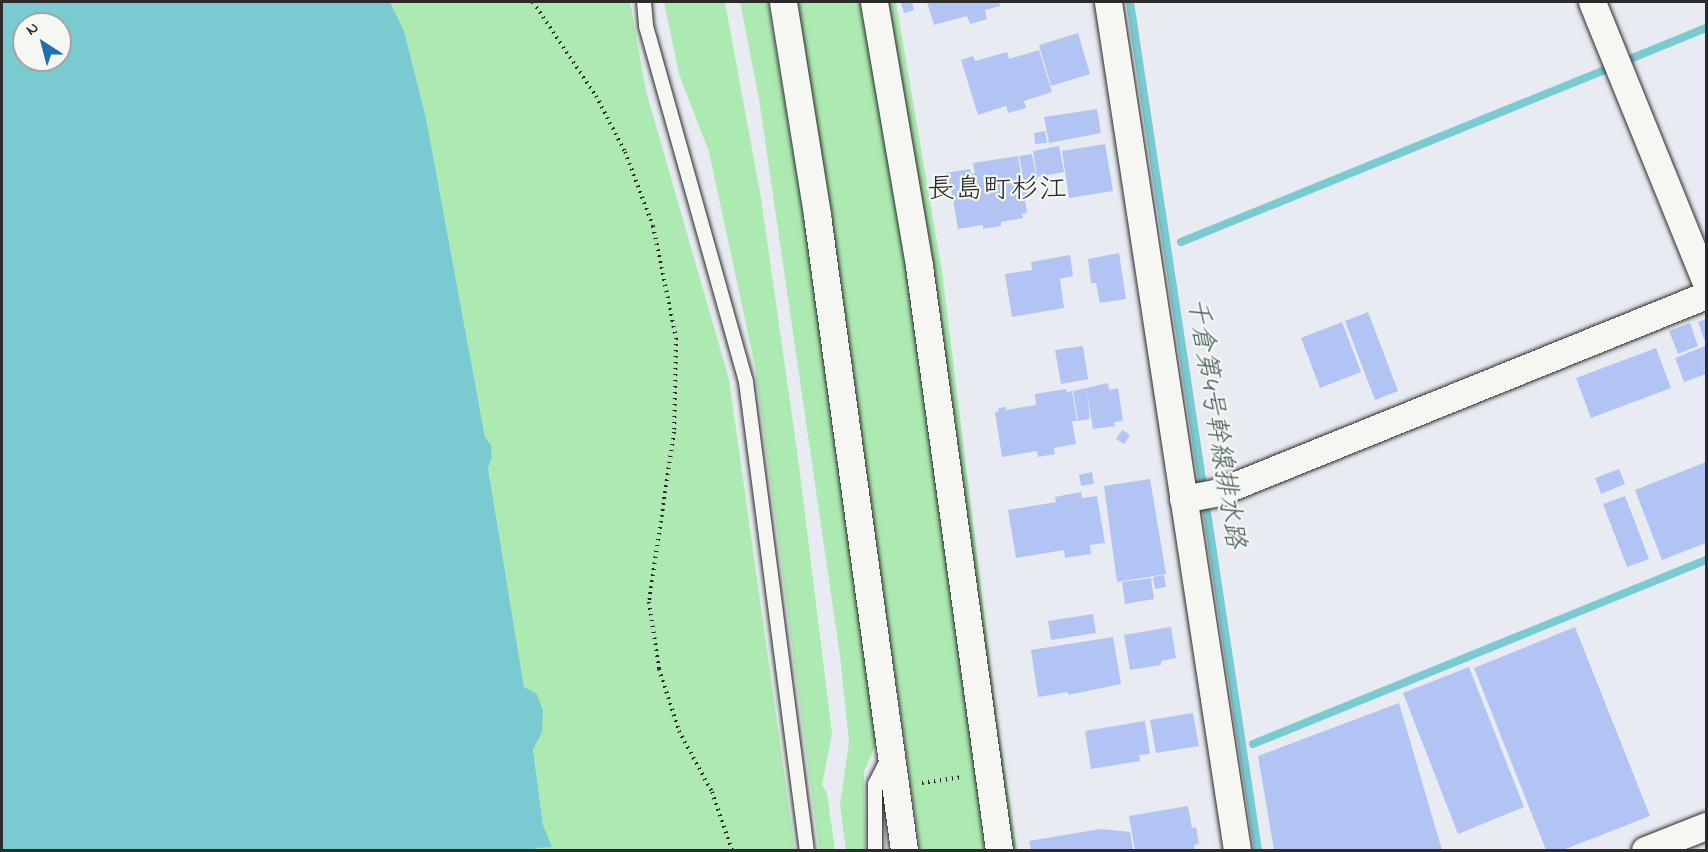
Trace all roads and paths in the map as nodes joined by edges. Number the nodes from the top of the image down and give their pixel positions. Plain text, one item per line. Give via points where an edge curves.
1 (533, 2) edge
2 (644, 2) edge
3 (783, 2) edge
4 (874, 2) edge
5 (1108, 2) edge
6 (1592, 2) edge
7 (1707, 283) edge
8 (1707, 295) edge
9 (1187, 499) junction
10 (890, 754) junction
11 (957, 778) dead end
12 (921, 783) dead end
13 (1707, 826) edge
14 (732, 850) edge
15 (807, 850) edge
16 (874, 850) edge
17 (904, 850) edge
18 (999, 850) edge
19 (1237, 850) edge
20 (1645, 850) edge

1 - 14 path via 596,96 624,152 652,226 676,338 674,432 649,602 659,669 679,731 712,792
2 - 15 lane via 649,37 746,382
3 - 10 street via 817,215
4 - 18 street via 920,266
5 - 9 street
6 - 7 street
8 - 9 street via 1219,492
9 - 19 street
10 - 16 lane via 875,784
10 - 17 street
11 - 12 path
13 - 20 street

